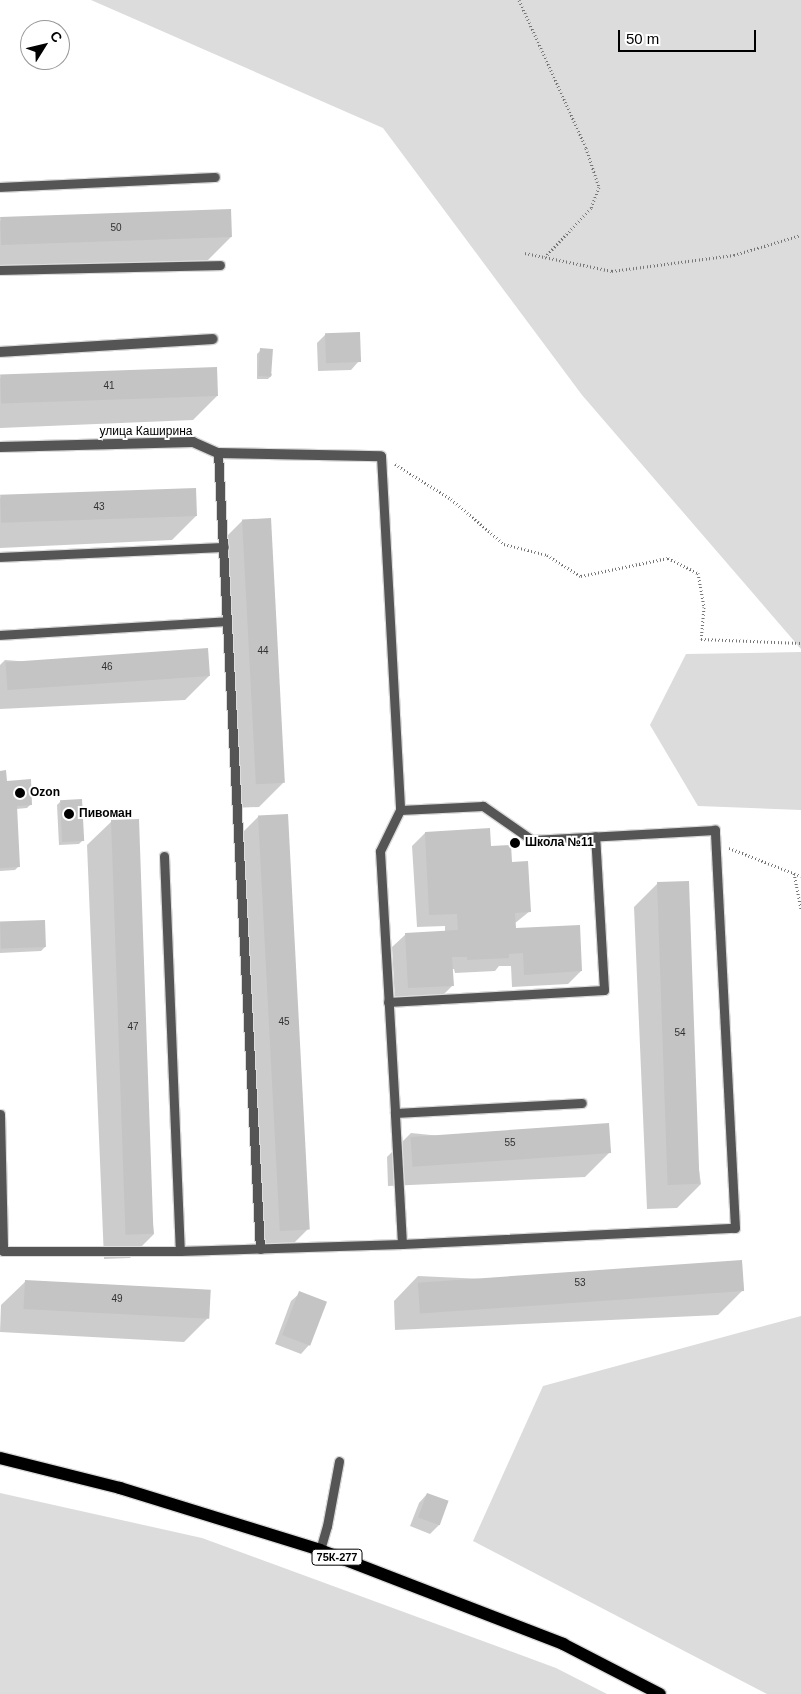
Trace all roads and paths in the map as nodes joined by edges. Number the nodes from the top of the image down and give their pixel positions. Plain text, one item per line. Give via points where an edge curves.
1 (518, 0) edge
2 (215, 177) dead end
3 (0, 187) edge
4 (801, 235) edge
5 (524, 253) dead end
6 (545, 257) junction
7 (220, 264) dead end
8 (0, 270) edge
9 (213, 339) dead end
10 (0, 352) edge
11 (0, 447) edge
12 (218, 453) junction
13 (381, 456) junction
14 (224, 547) junction
15 (0, 556) edge
16 (228, 621) junction
17 (0, 635) edge
18 (801, 643) edge
19 (400, 810) junction
20 (595, 836) junction
21 (715, 843) junction
22 (164, 856) dead end
23 (794, 872) junction
24 (801, 876) edge
25 (801, 909) edge
26 (388, 1002) junction
27 (582, 1103) dead end
28 (395, 1113) junction
29 (0, 1114) edge
30 (402, 1244) junction
31 (260, 1249) junction
32 (180, 1251) junction
33 (0, 1458) edge
34 (339, 1461) dead end
35 (320, 1550) junction
36 (660, 1694) edge

1 - 6 path via 586,148 599,187 591,208
2 - 3 lane
4 - 6 path via 734,255 612,271
5 - 6 path
7 - 8 lane
9 - 10 street
11 - 12 street, улица Каширина via 193,442
12 - 13 street, улица Каширина
12 - 14 lane
13 - 18 path via 451,499 504,544 547,555 582,576 668,558 698,573 704,607 701,638
13 - 19 lane
14 - 15 lane
14 - 16 lane
16 - 17 lane
16 - 31 lane
19 - 20 lane via 483,806 532,840
19 - 26 lane via 380,851
20 - 21 lane via 714,830
20 - 26 lane via 604,990
21 - 23 path
21 - 30 lane via 735,1228
22 - 32 lane
23 - 24 path
23 - 25 path
26 - 28 lane
27 - 28 lane
28 - 30 lane
29 - 32 lane via 3,1251
30 - 31 lane
31 - 32 lane
33 - 35 main road, 75К-277 via 120,1488
34 - 35 lane
35 - 36 main road, 75К-277 via 563,1644

